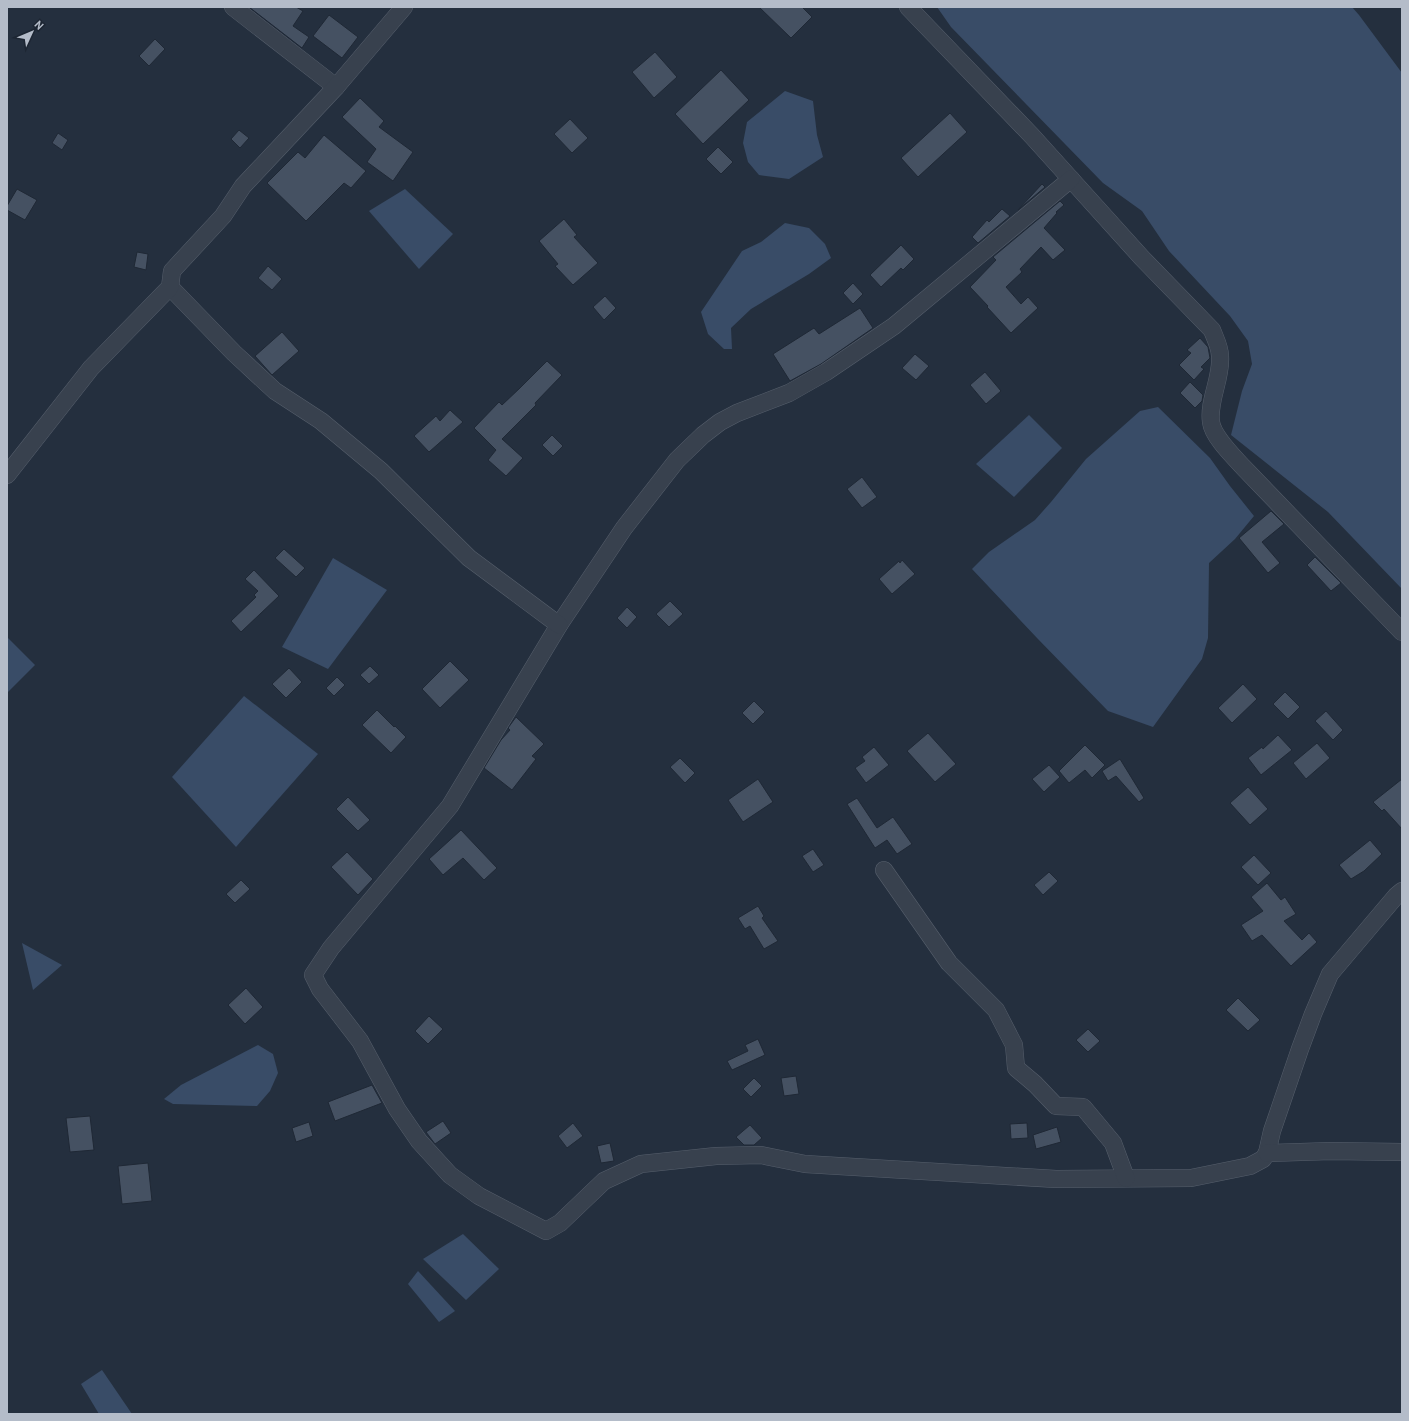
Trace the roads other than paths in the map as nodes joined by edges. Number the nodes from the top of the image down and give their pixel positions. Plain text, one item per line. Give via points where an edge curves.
1 (233, 7) edge
2 (404, 7) edge
3 (908, 7) edge
4 (336, 86) junction
5 (1071, 179) junction
6 (170, 287) junction
7 (7, 475) edge
8 (559, 625) junction
9 (1402, 632) edge
10 (884, 870) dead end
11 (1402, 891) edge
12 (1402, 1152) edge
13 (1267, 1153) junction
14 (1126, 1178) junction

1 - 4 street
2 - 4 street
3 - 5 street
4 - 6 street via 243,186 223,216 172,271
5 - 8 street via 894,326 826,372 789,392 736,413 703,436 677,460 624,528
5 - 9 street via 1142,258 1212,330 1220,356 1211,423 1216,434 1228,450
6 - 7 street via 92,368
6 - 8 street via 275,391 327,426 381,471 469,558
8 - 14 street via 450,806 331,948 313,975 320,989 360,1042 397,1109 419,1141 450,1175 479,1196 546,1231 560,1223 604,1181 641,1164 716,1156 761,1155 805,1164 1056,1179
10 - 14 street via 949,964 996,1010 1014,1045 1016,1068 1056,1106 1083,1107 1114,1143
11 - 13 street via 1330,974 1300,1049
12 - 13 street
13 - 14 street via 1263,1159 1250,1166 1191,1178

